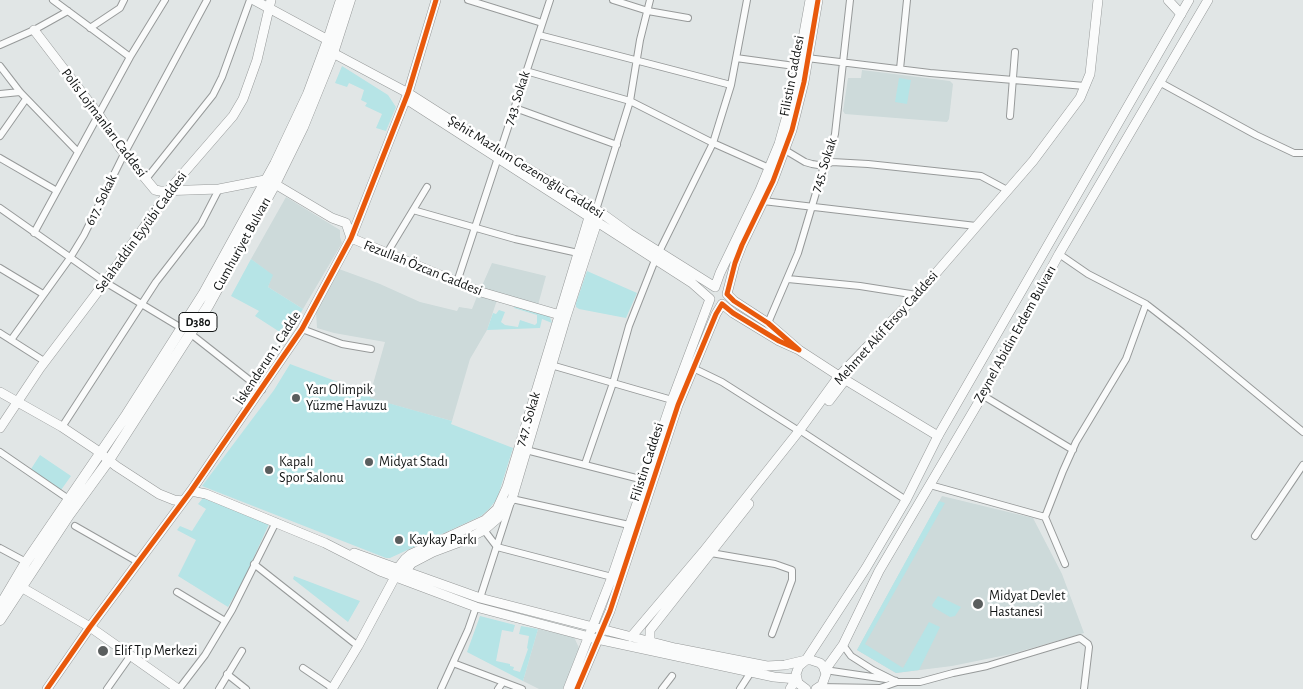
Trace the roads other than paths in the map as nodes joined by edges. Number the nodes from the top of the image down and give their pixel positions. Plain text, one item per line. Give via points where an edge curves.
1 (53, 0) edge
2 (124, 0) edge
3 (207, 0) edge
4 (250, 0) edge
5 (254, 0) edge
6 (341, 0) edge
7 (350, 0) edge
8 (436, 0) edge
9 (468, 0) edge
10 (550, 0) edge
11 (613, 0) edge
12 (650, 0) edge
13 (746, 0) edge
14 (810, 0) edge
15 (818, 0) edge
16 (850, 0) edge
17 (907, 0) edge
18 (1098, 0) edge
19 (1168, 0) edge
20 (1189, 0) edge
21 (1208, 0) edge
22 (161, 1) edge
23 (270, 4) edge
24 (648, 11) junction
25 (68, 12) junction
26 (1181, 14) junction
27 (688, 18) dead end
28 (542, 24) junction
29 (90, 28) junction
30 (34, 30) junction
31 (539, 35) junction
32 (328, 40) junction
33 (0, 45) edge
34 (1015, 52) dead end
35 (333, 53) junction
36 (130, 57) junction
37 (736, 58) junction
38 (636, 61) junction
39 (843, 63) junction
40 (804, 64) junction
41 (0, 66) edge
42 (900, 69) junction
43 (526, 71) junction
44 (1013, 81) junction
45 (1161, 83) junction
46 (730, 85) junction
47 (1085, 86) junction
48 (20, 92) junction
49 (0, 94) edge
50 (407, 96) junction
51 (26, 99) junction
52 (630, 101) junction
53 (515, 108) junction
54 (99, 115) junction
55 (1010, 116) dead end
56 (0, 136) edge
57 (712, 143) junction
58 (617, 145) junction
59 (785, 150) junction
60 (78, 152) junction
61 (1303, 153) edge
62 (124, 154) junction
63 (498, 155) junction
64 (0, 158) edge
65 (824, 166) junction
66 (769, 168) junction
67 (146, 179) junction
68 (270, 182) junction
69 (427, 187) dead end
70 (219, 189) junction
71 (1007, 190) junction
72 (57, 191) junction
73 (168, 191) junction
74 (763, 202) junction
75 (811, 207) junction
76 (0, 208) edge
77 (413, 210) junction
78 (596, 210) junction
79 (593, 220) junction
80 (976, 226) junction
81 (476, 227) junction
82 (34, 233) junction
83 (351, 238) junction
84 (387, 253) junction
85 (578, 253) junction
86 (1059, 254) junction
87 (657, 256) junction
88 (70, 258) junction
89 (0, 268) edge
90 (788, 279) junction
91 (105, 282) junction
92 (457, 282) junction
93 (715, 287) junction
94 (43, 294) junction
95 (727, 294) junction
96 (917, 295) junction
97 (710, 299) junction
98 (142, 304) junction
99 (722, 304) junction
100 (1146, 304) junction
101 (560, 315) junction
102 (768, 323) junction
103 (302, 329) junction
104 (187, 331) junction
105 (0, 333) edge
106 (11, 340) junction
107 (371, 349) dead end
108 (799, 350) junction
109 (44, 361) junction
110 (551, 365) junction
111 (693, 368) junction
112 (842, 378) junction
113 (614, 383) junction
114 (262, 390) junction
115 (0, 392) edge
116 (984, 393) junction
117 (672, 400) junction
118 (17, 402) junction
119 (62, 427) junction
120 (0, 428) edge
121 (802, 432) junction
122 (1303, 432) edge
123 (938, 436) junction
124 (526, 450) junction
125 (1073, 450) junction
126 (0, 452) edge
127 (100, 453) junction
128 (109, 460) junction
129 (585, 464) junction
130 (1303, 465) edge
131 (644, 480) junction
132 (930, 485) junction
133 (191, 490) junction
134 (512, 499) junction
135 (70, 500) junction
136 (906, 500) junction
137 (183, 501) junction
138 (1045, 517) junction
139 (276, 522) junction
140 (629, 525) junction
141 (75, 526) dead end
142 (484, 530) junction
143 (1255, 536) dead end
144 (497, 546) junction
145 (0, 548) edge
146 (711, 553) junction
147 (26, 562) junction
148 (138, 562) junction
149 (254, 564) junction
150 (1065, 564) dead end
151 (399, 573) junction
152 (612, 577) junction
153 (21, 587) junction
154 (177, 592) dead end
155 (3, 594) edge
156 (480, 598) junction
157 (0, 606) edge
158 (476, 607) junction
159 (0, 620) edge
160 (225, 621) junction
161 (90, 626) junction
162 (597, 627) junction
163 (772, 634) dead end
164 (631, 637) junction
165 (593, 638) junction
166 (650, 642) junction
167 (843, 645) junction
168 (358, 646) junction
169 (242, 651) dead end
170 (131, 656) junction
171 (806, 660) junction
172 (453, 663) junction
173 (303, 668) dead end
174 (825, 670) junction
175 (751, 672) junction
176 (228, 674) junction
177 (672, 676) dead end
178 (796, 679) junction
179 (503, 682) junction
180 (898, 682) junction
181 (870, 688) edge
182 (46, 689) edge
183 (107, 689) edge
184 (178, 689) edge
185 (219, 689) edge
186 (246, 689) edge
187 (333, 689) edge
188 (441, 689) edge
189 (498, 689) edge
190 (522, 689) edge
191 (568, 689) edge
192 (577, 689) edge
193 (662, 689) edge
194 (740, 689) edge
195 (790, 689) edge
196 (806, 689) edge
197 (818, 689) edge
198 (1084, 689) edge

1 - 25 street
2 - 29 street via 120,8
3 - 62 street, 617. Sokak
4 - 67 street via 213,95
5 - 23 street
6 - 32 main road, Cumhuriyet Bulvarı / D380
7 - 35 main road, Cumhuriyet Bulvarı / D380
8 - 50 street, İskenderun 1. Cadde
9 - 28 street
10 - 28 street, 743. Sokak
11 - 24 street
12 - 24 street
13 - 37 street
14 - 40 street, Filistin Caddesi
15 - 40 street, Filistin Caddesi
16 - 39 street, 745. Sokak
17 - 42 street
18 - 47 street, Mehmet Akif Ersoy Caddesi via 1090,74
19 - 26 street
20 - 26 street, Zeynel Abidin Erdem Bulvarı
21 - 45 street, Zeynel Abidin Erdem Bulvarı
22 - 36 street
23 - 32 street
23 - 73 street, Selahaddin Eyyübi Caddesi via 243,99 233,116
24 - 27 street
24 - 38 street
25 - 29 street
25 - 30 street
26 - 123 street, Zeynel Abidin Erdem Bulvarı
28 - 31 street, 743. Sokak
29 - 36 street
30 - 33 street
30 - 54 street, Polis Lojmanları Caddesi
31 - 38 street
31 - 43 street, 743. Sokak
32 - 68 main road, Cumhuriyet Bulvarı / D380
34 - 44 street
35 - 50 street, Şehit Mazlum Gezenoğlu Caddesi
35 - 68 main road, Cumhuriyet Bulvarı / D380 via 303,127
36 - 54 street
37 - 40 street
37 - 46 street
38 - 46 street
38 - 52 street
39 - 40 street
39 - 42 street
39 - 65 street, 745. Sokak via 835,134
40 - 59 street, Filistin Caddesi via 798,107
40 - 66 street, Filistin Caddesi
41 - 48 street
42 - 44 street
43 - 52 street
43 - 53 street, 743. Sokak
44 - 47 street
44 - 55 street
45 - 61 street via 1294,154
45 - 86 street, Zeynel Abidin Erdem Bulvarı
46 - 57 street
47 - 71 street, Mehmet Akif Ersoy Caddesi via 1080,98
48 - 49 street
48 - 51 street
50 - 63 street, Şehit Mazlum Gezenoğlu Caddesi
50 - 83 street, İskenderun 1. Cadde
51 - 56 street
51 - 60 street
52 - 57 street
52 - 58 street
53 - 58 street
53 - 63 street, 743. Sokak
54 - 60 street
54 - 62 street, Polis Lojmanları Caddesi
57 - 66 street
57 - 87 street
58 - 78 street
59 - 65 street via 805,162
59 - 74 street, Filistin Caddesi
60 - 72 street
62 - 67 street, Polis Lojmanları Caddesi
62 - 88 street, 617. Sokak
63 - 78 street, Şehit Mazlum Gezenoğlu Caddesi
63 - 79 street, Şehit Mazlum Gezenoğlu Caddesi
63 - 81 street, 743. Sokak
64 - 72 street
65 - 71 street via 832,162 868,164 981,176
65 - 75 street, 745. Sokak
66 - 93 street, Filistin Caddesi
67 - 73 street, Polis Lojmanları Caddesi via 155,190
68 - 70 street, Polis Lojmanları Caddesi
68 - 83 street, Fezullah Özcan Caddesi via 324,214 346,223
68 - 104 main road, Cumhuriyet Bulvarı / D380 via 204,293
69 - 77 street
70 - 73 street, Polis Lojmanları Caddesi
70 - 98 street via 201,224
71 - 80 street, Mehmet Akif Ersoy Caddesi
72 - 82 street
73 - 91 street, Selahaddin Eyyübi Caddesi
74 - 75 street
74 - 95 street, Filistin Caddesi via 742,245
75 - 80 street
75 - 90 street, 745. Sokak
76 - 82 street
77 - 81 street
77 - 84 street
78 - 79 street
78 - 87 street, Şehit Mazlum Gezenoğlu Caddesi
79 - 85 street, 747. Sokak
79 - 87 street, Şehit Mazlum Gezenoğlu Caddesi
79 - 110 street
80 - 96 street, Mehmet Akif Ersoy Caddesi
81 - 85 street
81 - 92 street, 743. Sokak
82 - 88 street
83 - 84 street, Fezullah Özcan Caddesi
83 - 103 street, İskenderun 1. Cadde
84 - 92 street, Fezullah Özcan Caddesi
85 - 101 street, 747. Sokak
86 - 100 street via 1088,274
86 - 116 street, Zeynel Abidin Erdem Bulvarı
87 - 93 street, Şehit Mazlum Gezenoğlu Caddesi
87 - 97 street, Şehit Mazlum Gezenoğlu Caddesi
87 - 113 street via 629,326
88 - 91 street
88 - 94 street, 617. Sokak
89 - 94 street
90 - 96 street
90 - 102 street, 745. Sokak
91 - 98 street
91 - 109 street, Selahaddin Eyyübi Caddesi
92 - 101 street, Fezullah Özcan Caddesi
93 - 95 street via 721,287
93 - 97 street
94 - 106 street, 617. Sokak
95 - 99 street
95 - 102 street
96 - 112 street, Mehmet Akif Ersoy Caddesi
97 - 99 street via 716,305
97 - 117 street, Filistin Caddesi
98 - 104 street
98 - 119 street
99 - 108 street via 779,341
99 - 111 street, Filistin Caddesi
100 - 122 street
100 - 125 street via 1126,359
101 - 151 street, 747. Sokak via 507,487 497,509 485,520 411,554
102 - 108 street
103 - 107 street via 342,344
103 - 114 street, İskenderun 1. Cadde
104 - 114 street
104 - 127 main road, Cumhuriyet Bulvarı / D380
104 - 128 main road, Cumhuriyet Bulvarı / D380
105 - 106 street
106 - 109 street
108 - 112 street
109 - 118 street, Selahaddin Eyyübi Caddesi
110 - 113 street
110 - 124 street
111 - 121 street via 722,382
111 - 162 street, Filistin Caddesi via 665,442 610,611
112 - 121 street, Mehmet Akif Ersoy Caddesi
112 - 123 street
113 - 117 street
113 - 129 street
114 - 133 street, İskenderun 1. Cadde
115 - 118 street
116 - 125 street via 987,398
116 - 132 street, Zeynel Abidin Erdem Bulvarı
117 - 131 street, Filistin Caddesi
118 - 119 street
118 - 120 street, Selahaddin Eyyübi Caddesi
119 - 127 street
121 - 136 street
121 - 146 street
121 - 164 street
123 - 136 street, Zeynel Abidin Erdem Bulvarı
124 - 129 street
124 - 134 street
125 - 138 street
126 - 135 street
127 - 128 street
127 - 135 main road, Cumhuriyet Bulvarı / D380
128 - 137 street via 159,494
128 - 153 main road, Cumhuriyet Bulvarı / D380
129 - 131 street
130 - 143 street
131 - 140 street, Filistin Caddesi
132 - 138 street
132 - 167 street, Zeynel Abidin Erdem Bulvarı via 879,571
133 - 137 street, İskenderun 1. Cadde
133 - 139 street
134 - 140 street
134 - 142 street
134 - 144 street
135 - 147 main road, Cumhuriyet Bulvarı / D380
136 - 171 street, Zeynel Abidin Erdem Bulvarı
137 - 148 street, İskenderun 1. Cadde
138 - 150 street
139 - 149 street
139 - 151 street
140 - 152 street, Filistin Caddesi
141 - 148 street
142 - 144 street
142 - 151 street via 433,552
144 - 152 street
144 - 156 street
145 - 147 street
146 - 163 street via 792,570 792,580
146 - 166 street via 650,630
147 - 155 main road, Cumhuriyet Bulvarı / D380
148 - 161 street, İskenderun 1. Cadde
149 - 160 street
149 - 168 street
151 - 156 street
151 - 158 street
151 - 168 street
152 - 162 street, Filistin Caddesi
153 - 159 main road, Cumhuriyet Bulvarı / D380
153 - 161 street
154 - 160 street
155 - 157 main road, Cumhuriyet Bulvarı / D380
156 - 162 street
158 - 165 street
158 - 172 street
160 - 184 street via 205,655
161 - 170 street
161 - 182 street, İskenderun 1. Cadde
162 - 164 street
162 - 165 street
164 - 166 street
165 - 175 street
165 - 191 street
165 - 192 street
166 - 171 street via 767,666
167 - 174 street, Zeynel Abidin Erdem Bulvarı
167 - 180 street via 861,664
168 - 187 street
169 - 176 street
170 - 183 street
170 - 184 street
171 - 174 street via 816,660
171 - 178 street, Zeynel Abidin Erdem Bulvarı via 799,666
172 - 179 street
172 - 188 street
173 - 187 street
174 - 180 street
174 - 197 street, Zeynel Abidin Erdem Bulvarı via 826,678
175 - 178 street
175 - 194 street
176 - 185 street
176 - 186 street
177 - 193 street
178 - 195 street
178 - 196 street
179 - 189 street
179 - 190 street
180 - 181 street
180 - 198 street via 920,682 987,666 1080,638 1089,647
181 - 197 street

